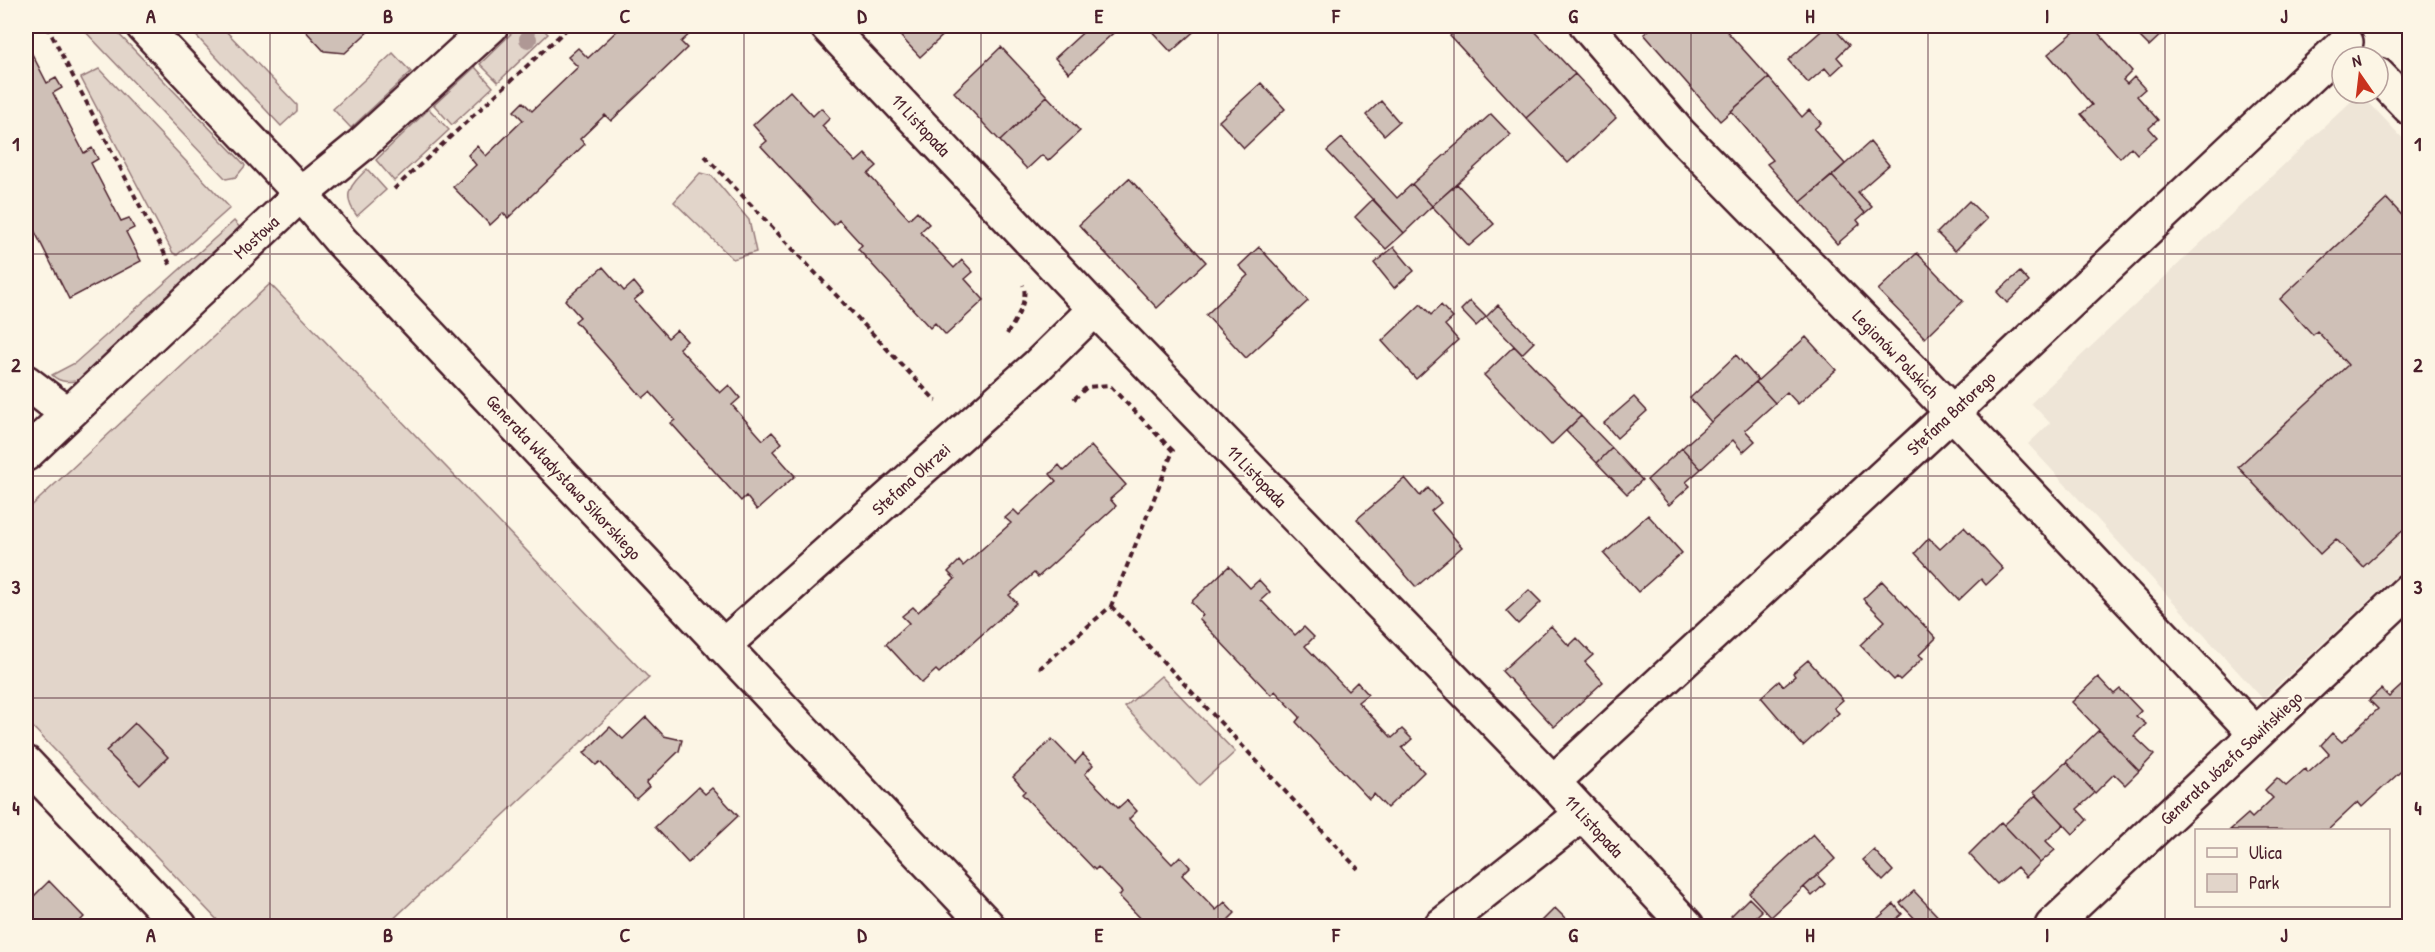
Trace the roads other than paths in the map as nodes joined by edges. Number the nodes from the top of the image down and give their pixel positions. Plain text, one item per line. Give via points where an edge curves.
1 (143, 26) edge
2 (491, 26) edge
3 (827, 26) edge
4 (1587, 26) edge
5 (2345, 42) edge
6 (2390, 88) edge
7 (2409, 108) edge
8 (301, 194) junction
9 (1095, 309) junction
10 (26, 382) edge
11 (1952, 413) junction
12 (68, 414) junction
13 (26, 454) edge
14 (2409, 589) edge
15 (723, 646) junction
16 (2256, 734) junction
17 (26, 764) edge
18 (1553, 782) junction
19 (1582, 814) junction
20 (180, 927) edge
21 (988, 927) edge
22 (1441, 927) edge
23 (1687, 927) edge
24 (2052, 927) edge

1 - 8 street, Generała Władysława Sikorskiego
2 - 8 street, Mostowa via 361,145
3 - 9 street, 11 Listopada
4 - 11 street, Legionów Polskich via 1678,132
5 - 11 street, Stefana Batorego
6 - 7 street
8 - 12 street, Mostowa
8 - 15 street, Generała Władysława Sikorskiego
9 - 15 street, Stefana Okrzei via 1037,366
9 - 18 street, 11 Listopada
10 - 12 street
11 - 16 street, Legionów Polskich
11 - 18 street, Stefana Batorego
12 - 13 street, Mostowa
14 - 16 street, Generała Józefa Sowińskiego
15 - 21 street, Generała Władysława Sikorskiego
16 - 24 street, Generała Józefa Sowińskiego
17 - 20 street
18 - 19 street, 11 Listopada
19 - 22 street
19 - 23 street, 11 Listopada

